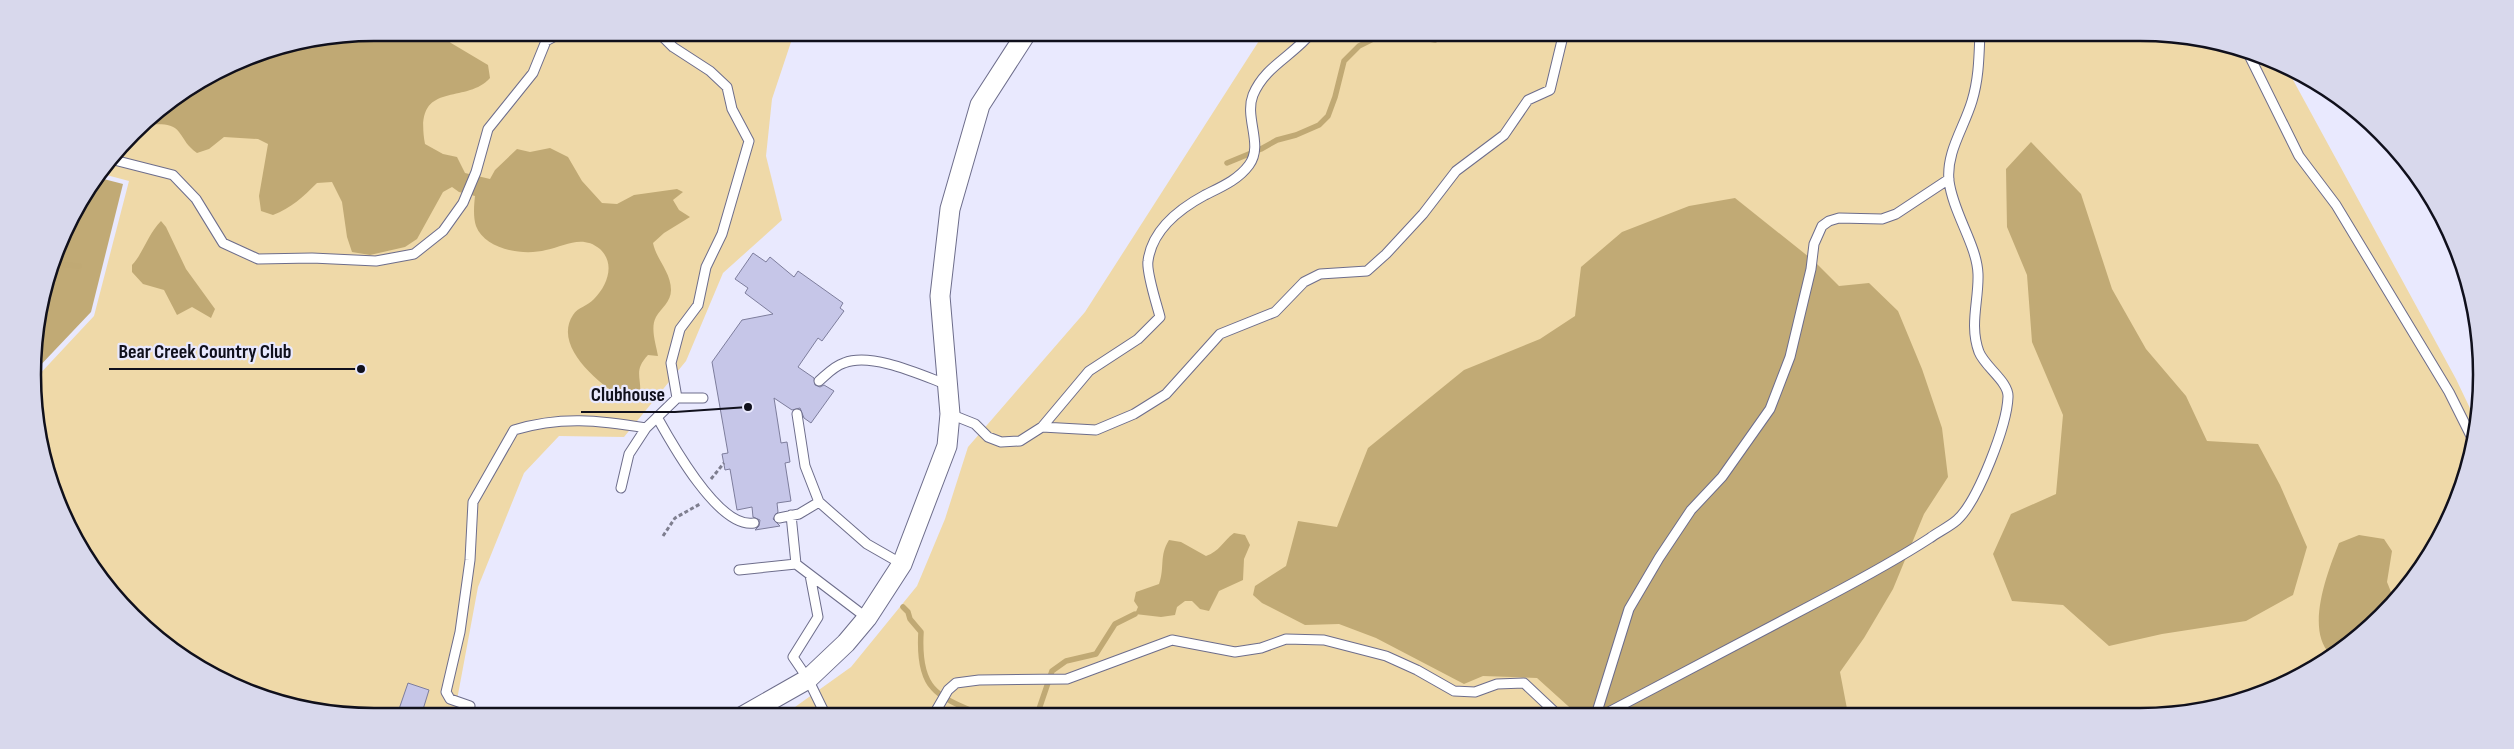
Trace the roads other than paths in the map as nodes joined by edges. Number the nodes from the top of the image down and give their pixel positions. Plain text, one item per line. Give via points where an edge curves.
1 (546, 41) edge
2 (667, 41) edge
3 (1021, 41) edge
4 (1305, 41) edge
5 (1562, 41) edge
6 (1980, 41) edge
7 (2251, 61) edge
8 (119, 161) edge
9 (1949, 179) junction
10 (819, 382) dead end
11 (948, 385) junction
12 (677, 398) junction
13 (703, 398) dead end
14 (797, 414) dead end
15 (950, 414) junction
16 (657, 417) junction
17 (1042, 427) junction
18 (646, 428) junction
19 (2468, 430) edge
20 (621, 488) dead end
21 (819, 502) junction
22 (792, 515) junction
23 (779, 518) dead end
24 (754, 523) dead end
25 (796, 564) junction
26 (902, 564) junction
27 (739, 570) dead end
28 (810, 574) junction
29 (867, 618) junction
30 (808, 679) junction
31 (470, 706) dead end
32 (757, 708) edge
33 (822, 708) edge
34 (937, 708) edge
35 (1551, 708) edge
36 (1598, 708) edge
37 (1614, 708) edge

1 - 8 lane via 533,73 488,129 463,203 443,231 414,254 376,261 258,259 223,242 196,199 173,175
2 - 12 lane via 727,87 732,109 749,141 722,234 706,267 698,305 680,329 671,363
3 - 11 street via 980,104 950,209 940,296
4 - 17 lane via 1270,68 1252,96 1250,121 1255,144 1249,166 1232,182 1193,201 1158,233 1148,262 1160,317 1138,338 1089,371
5 - 17 lane via 1550,90 1528,100 1504,135 1456,171 1423,214 1367,271 1320,274 1304,282 1275,312 1220,334 1166,394 1134,414 1096,430
6 - 9 lane via 1980,68 1971,103 1957,135
7 - 19 lane via 2300,156 2336,205 2449,392
9 - 36 lane via 1896,214 1882,219 1839,218 1822,226 1814,244 1790,357 1770,409 1722,477 1691,510 1629,609
9 - 37 lane via 1956,212 1977,262 1974,326 1978,350 1985,365 2007,388 2008,396 2004,422 1969,503 1957,519 1897,559
10 - 11 lane via 843,363 860,360 912,371
11 - 15 street
12 - 13 lane
12 - 16 lane
14 - 21 lane via 805,466
15 - 17 lane via 975,424 988,437 1001,442 1020,441
15 - 26 street via 947,446
16 - 18 lane
16 - 24 lane via 674,448 706,493 730,517
18 - 20 lane via 629,454
18 - 31 lane via 603,420 541,422 514,430 473,502 470,560 460,632 446,692 450,699
21 - 22 lane
21 - 26 lane via 867,544
22 - 23 lane
22 - 25 lane
25 - 27 lane
25 - 28 lane
26 - 29 street
28 - 29 lane
28 - 30 lane via 818,617 793,657
29 - 30 street
30 - 32 street
30 - 33 lane
34 - 35 lane via 956,683 1067,679 1172,640 1235,652 1286,639 1324,640 1386,656 1454,691 1475,692 1496,684 1524,683

